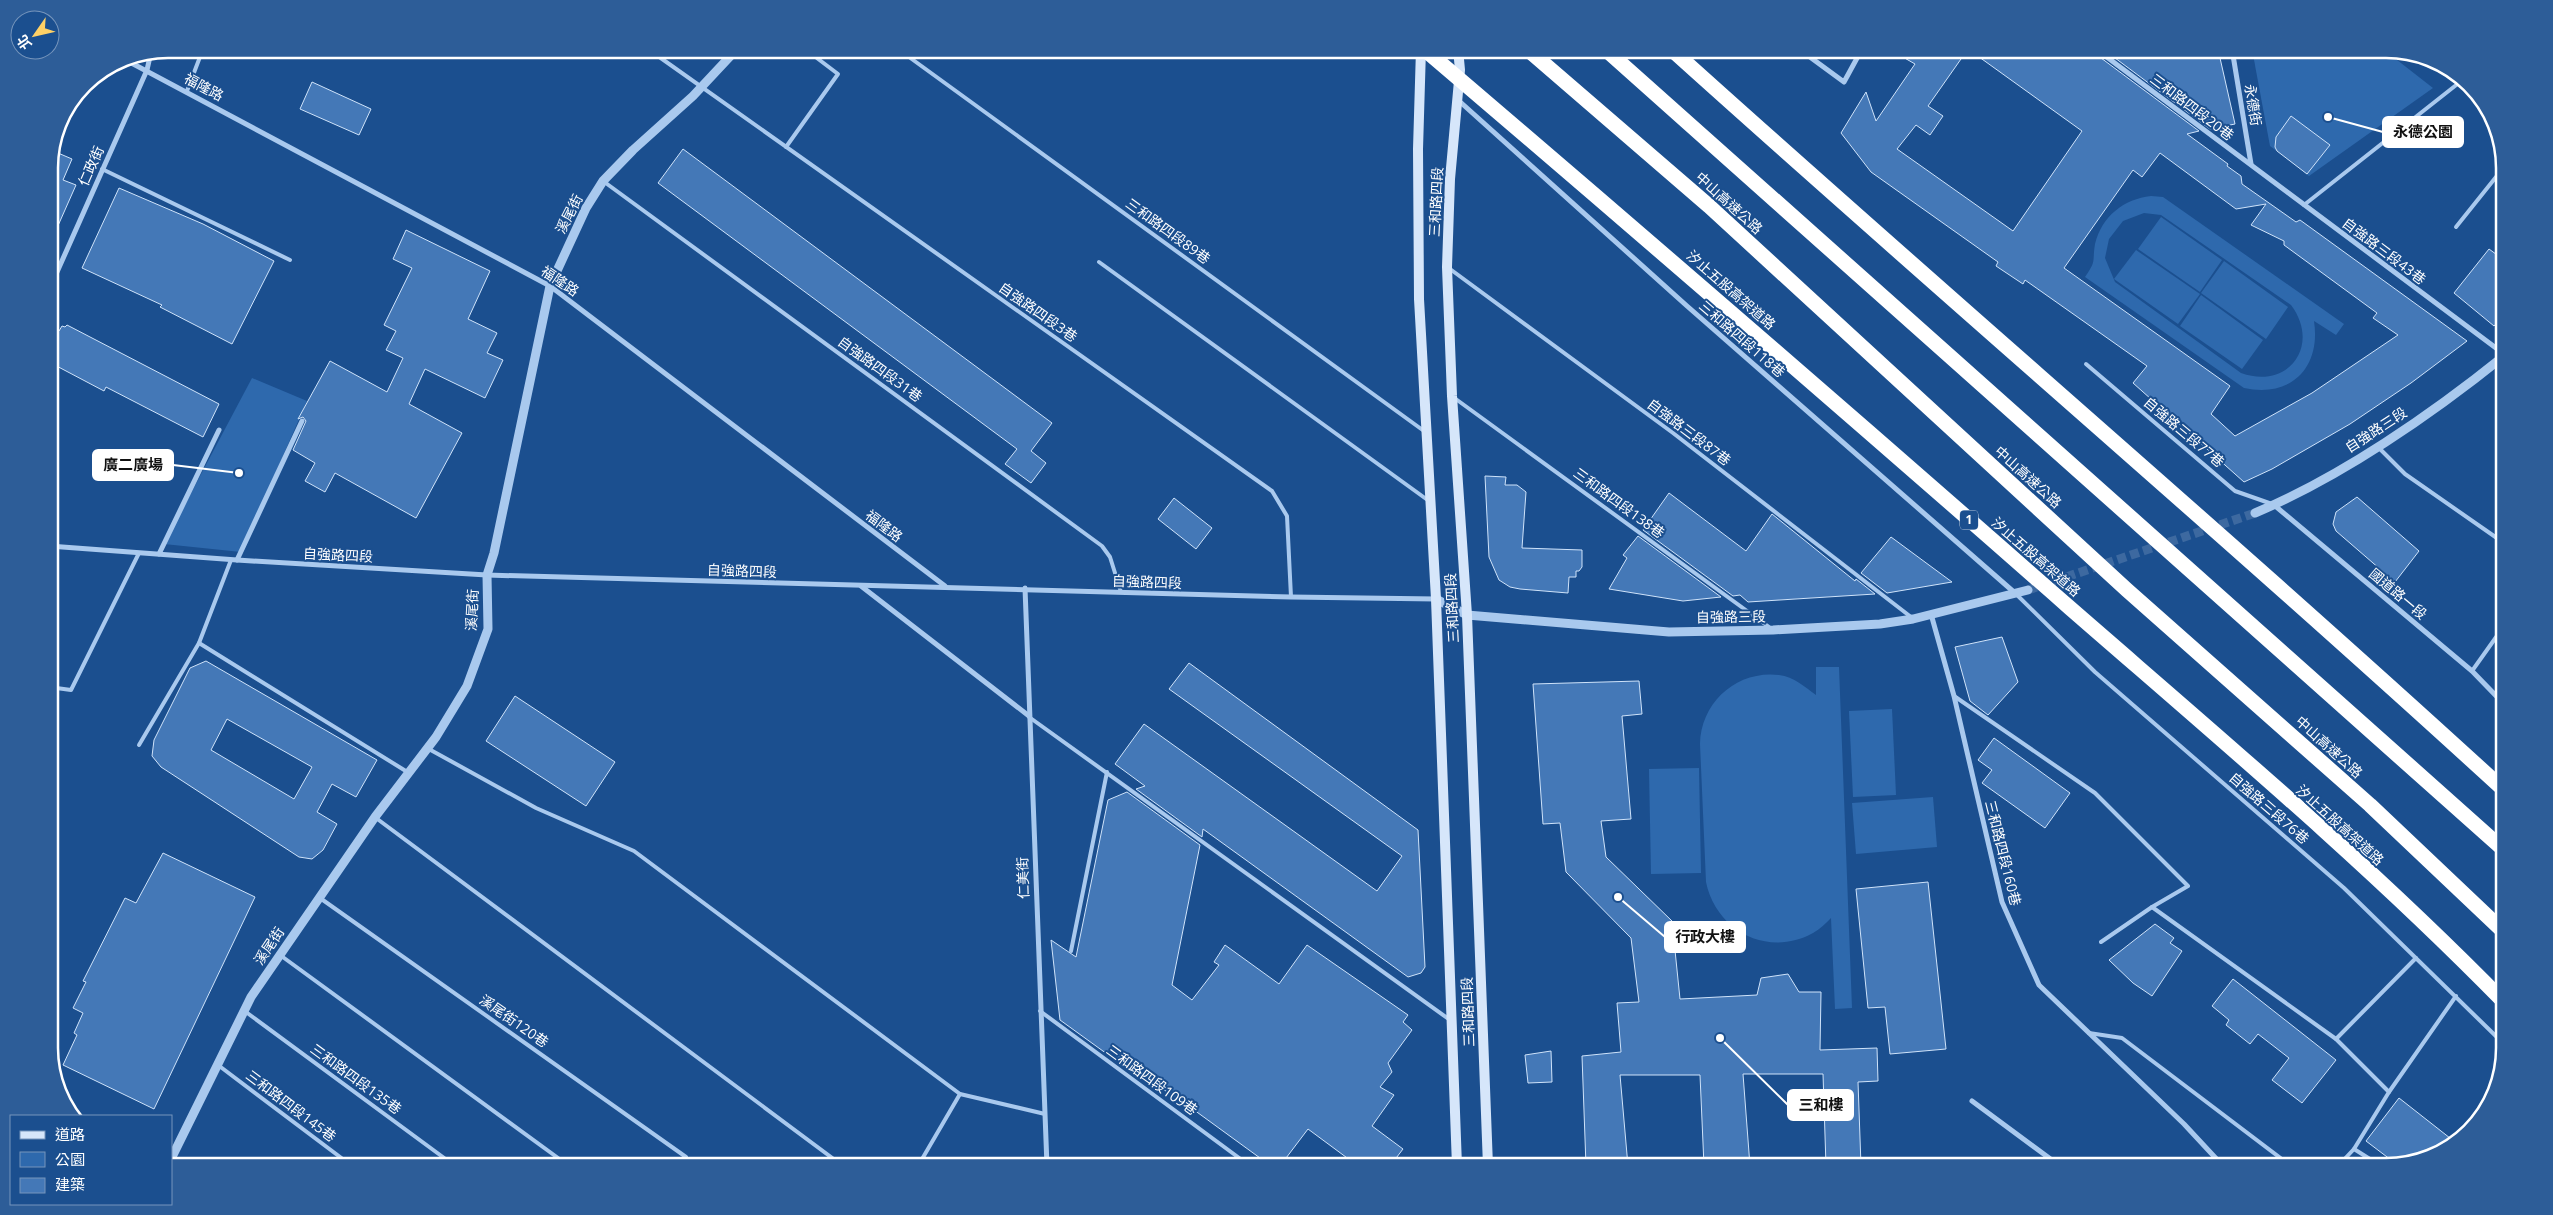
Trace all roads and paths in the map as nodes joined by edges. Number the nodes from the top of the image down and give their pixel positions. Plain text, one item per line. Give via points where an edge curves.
1 (200, 58) edge
2 (661, 58) edge
3 (728, 58) edge
4 (817, 58) edge
5 (910, 58) edge
6 (1423, 58) edge
7 (1434, 58) edge
8 (1458, 58) edge
9 (1537, 58) edge
10 (1615, 58) edge
11 (1681, 58) edge
12 (1811, 58) edge
13 (1857, 58) edge
14 (2108, 58) edge
15 (2233, 58) edge
16 (149, 59) edge
17 (132, 63) edge
18 (147, 70) junction
19 (2457, 84) edge
20 (702, 86) junction
21 (187, 91) junction
22 (1458, 100) junction
23 (786, 147) junction
24 (2251, 165) junction
25 (102, 169) junction
26 (2495, 178) edge
27 (603, 181) junction
28 (2304, 205) junction
29 (2456, 227) dead end
30 (290, 260) dead end
31 (1099, 262) dead end
32 (1447, 267) junction
33 (58, 269) edge
34 (550, 286) junction
35 (2495, 348) edge
36 (2495, 361) edge
37 (2086, 364) dead end
38 (1452, 396) junction
39 (302, 421) dead end
40 (219, 430) dead end
41 (1426, 432) junction
42 (2378, 447) junction
43 (1430, 502) junction
44 (2274, 505) junction
45 (2255, 513) tunnel mouth
46 (2495, 537) edge
47 (58, 547) edge
48 (139, 553) junction
49 (159, 554) junction
50 (234, 560) junction
51 (487, 574) junction
52 (861, 586) junction
53 (945, 587) junction
54 (1025, 588) junction
55 (2028, 590) tunnel mouth
56 (1121, 592) junction
57 (2015, 593) junction
58 (1291, 597) junction
59 (1436, 598) junction
60 (1931, 614) junction
61 (1467, 615) junction
62 (1913, 619) junction
63 (1773, 630) junction
64 (2496, 638) edge
65 (199, 643) junction
66 (2472, 671) junction
67 (58, 688) edge
68 (2496, 695) edge
69 (1954, 696) junction
70 (1028, 716) junction
71 (139, 745) dead end
72 (427, 748) junction
73 (1106, 772) junction
74 (409, 773) junction
75 (2496, 782) edge
76 (375, 817) junction
77 (2496, 843) edge
78 (320, 898) junction
79 (2152, 906) junction
80 (2496, 924) edge
81 (2101, 942) dead end
82 (1071, 951) dead end
83 (280, 955) junction
84 (2416, 958) junction
85 (2496, 994) edge
86 (2456, 996) junction
87 (243, 1010) junction
88 (1040, 1011) junction
89 (1452, 1021) junction
90 (2089, 1033) junction
91 (2496, 1036) edge
92 (2336, 1039) junction
93 (217, 1064) junction
94 (2389, 1092) junction
95 (960, 1094) junction
96 (1972, 1101) dead end
97 (1045, 1114) junction
98 (2354, 1149) junction
99 (172, 1157) edge
100 (341, 1158) edge
101 (444, 1158) edge
102 (558, 1158) edge
103 (686, 1158) edge
104 (832, 1158) edge
105 (923, 1158) edge
106 (1047, 1158) edge
107 (1239, 1158) edge
108 (1456, 1158) edge
109 (1488, 1158) edge
110 (2049, 1158) edge
111 (2216, 1158) edge
112 (2280, 1158) edge
113 (2346, 1158) edge
114 (2368, 1158) edge

1 - 21 lane
2 - 20 lane, 自強路四段3巷
3 - 20 street, 溪尾街
4 - 23 lane via 838,74
5 - 41 lane, 三和路四段89巷
6 - 41 main road, 三和路四段 via 1418,149 1419,269
7 - 85 highway, 汐止五股高架道路 / 1, bridge via 1744,322 2220,739 2446,943
8 - 22 main road, 三和路四段
9 - 80 highway, 中山高速公路 via 1716,213
10 - 77 highway
11 - 75 highway, bridge via 2380,676
12 - 13 street via 1844,82
14 - 24 street, 三和路四段20巷
15 - 24 street, 永德街
16 - 18 street, 仁政街
17 - 18 street, 福隆路
18 - 21 street, 福隆路
18 - 25 street, 仁政街
19 - 28 lane
20 - 23 lane, 自強路四段3巷
20 - 27 street, 溪尾街
21 - 34 street, 福隆路
22 - 32 main road, 三和路四段 via 1450,179
22 - 57 street, 三和路四段118巷
23 - 58 lane, 自強路四段3巷 via 1272,491 1287,516
24 - 28 street, 自強路三段43巷
25 - 30 lane
25 - 33 street, 仁政街
26 - 29 lane
27 - 34 street, 溪尾街 via 586,208
27 - 56 lane, 自強路四段31巷 via 1102,546 1110,557
28 - 35 street, 自強路三段43巷
31 - 43 lane
32 - 38 main road, 三和路四段
32 - 62 lane, 自強路三段87巷 via 1674,433
34 - 51 street, 溪尾街
34 - 53 street, 福隆路
36 - 42 street, 自強路三段
37 - 44 lane, 自強路三段77巷 via 2235,491
38 - 61 main road, 三和路四段
38 - 63 lane, 三和路四段138巷
39 - 50 street
40 - 49 street
41 - 43 main road, 三和路四段
42 - 44 street, 自強路三段
42 - 46 lane via 2405,474
43 - 59 main road, 三和路四段
44 - 45 street, 自強路三段
44 - 66 street, 國道路一段
47 - 48 street, 自強路四段
48 - 49 street, 自強路四段
48 - 67 lane via 71,690
49 - 50 street, 自強路四段
50 - 51 street, 自強路四段
50 - 65 lane
51 - 52 street, 自強路四段
51 - 72 street, 溪尾街 via 488,629 467,686
52 - 53 street, 自強路四段
52 - 70 street
53 - 54 street, 自強路四段
54 - 56 street, 自強路四段
54 - 70 street, 仁美街
55 - 57 street, 自強路三段
56 - 58 street, 自強路四段
57 - 60 street, 自強路三段
57 - 84 lane, 自強路三段76巷 via 2095,672 2344,888
58 - 59 street, 自強路四段
59 - 61 street, 自強路三段
59 - 89 main road, 三和路四段
60 - 62 street, 自強路三段
60 - 69 street, 三和路四段160巷
61 - 63 street, 自強路三段 via 1669,632
61 - 109 main road, 三和路四段
62 - 63 street, 自強路三段
64 - 66 lane
65 - 71 lane
65 - 74 lane
66 - 68 street, 國道路一段
69 - 79 lane via 2095,793 2188,886
69 - 90 street, 三和路四段160巷 via 2002,902 2038,985
70 - 73 lane
70 - 88 street, 仁美街
72 - 74 street, 溪尾街
72 - 95 lane via 536,808 634,851
73 - 82 lane
73 - 89 lane
74 - 76 street, 溪尾街
76 - 78 street, 溪尾街
76 - 104 lane
78 - 83 street, 溪尾街
78 - 103 lane, 溪尾街120巷
79 - 81 lane
79 - 92 lane
83 - 87 street, 溪尾街
83 - 102 lane
84 - 86 lane, 自強路三段76巷
84 - 92 lane
86 - 91 lane, 自強路三段76巷
86 - 94 lane
87 - 93 street, 溪尾街
87 - 101 lane, 三和路四段135巷
88 - 97 street, 仁美街
88 - 107 lane, 三和路四段109巷
89 - 108 main road, 三和路四段
90 - 111 street, 三和路四段160巷
90 - 112 lane via 2122,1038
92 - 94 lane
93 - 99 street, 溪尾街
93 - 100 lane, 三和路四段145巷
94 - 98 lane
95 - 97 lane
95 - 105 lane
96 - 110 street
97 - 106 street, 仁美街
98 - 113 lane
98 - 114 lane

